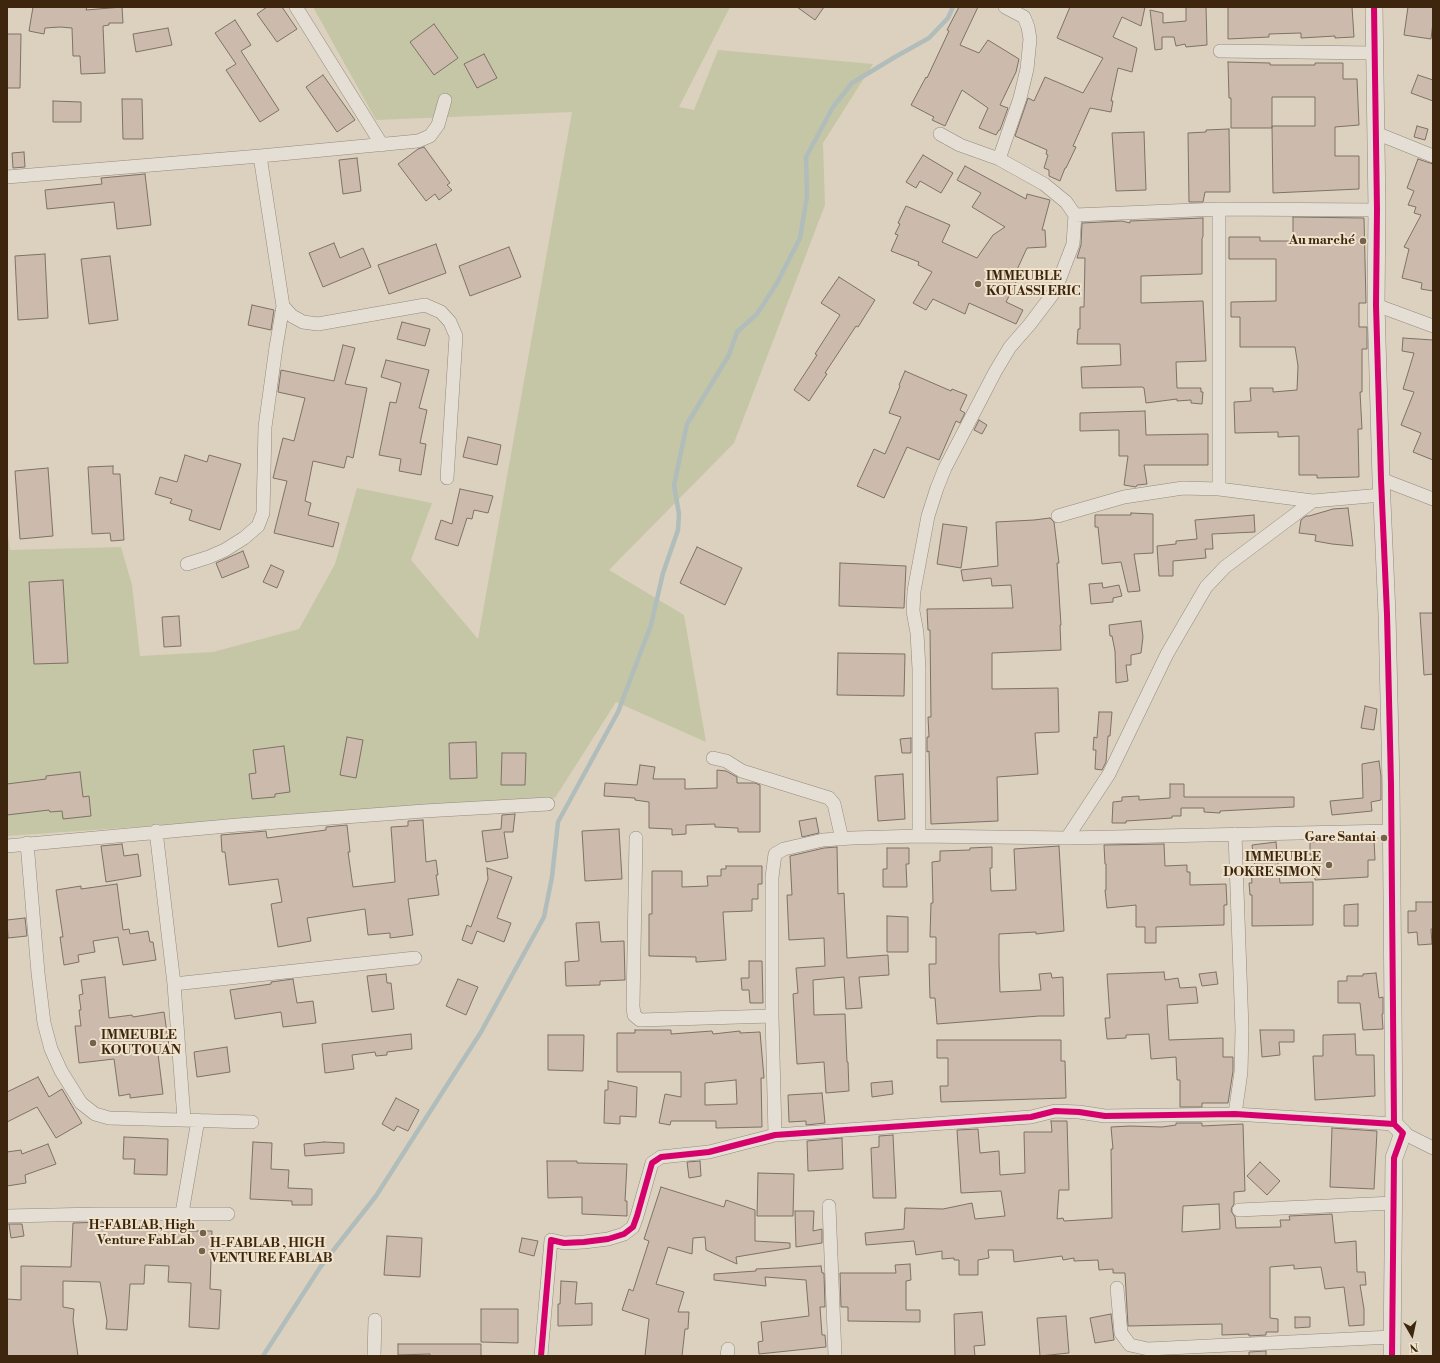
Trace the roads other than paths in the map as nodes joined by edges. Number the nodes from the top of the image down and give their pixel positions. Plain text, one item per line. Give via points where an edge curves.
1 (296, 7) edge
2 (1005, 7) edge
3 (1374, 7) edge
4 (1020, 10) edge
5 (1220, 51) dead end
6 (1374, 53) junction
7 (445, 100) dead end
8 (940, 134) dead end
9 (1376, 134) junction
10 (382, 145) junction
11 (260, 156) junction
12 (1433, 156) edge
13 (999, 159) junction
14 (7, 177) edge
15 (1220, 209) junction
16 (1377, 210) junction
17 (1075, 215) junction
18 (1376, 305) junction
19 (283, 306) junction
20 (1433, 326) edge
21 (447, 478) dead end
22 (1381, 487) junction
23 (1219, 489) junction
24 (1433, 499) edge
25 (1312, 502) junction
26 (1058, 516) dead end
27 (187, 564) dead end
28 (713, 758) dead end
29 (548, 804) dead end
30 (156, 831) junction
31 (1392, 831) junction
32 (1235, 834) junction
33 (919, 836) junction
34 (636, 838) dead end
35 (842, 838) junction
36 (1067, 838) junction
37 (28, 843) junction
38 (7, 846) edge
39 (414, 958) dead end
40 (174, 984) junction
41 (772, 1016) junction
42 (1235, 1114) junction
43 (184, 1119) junction
44 (198, 1120) junction
45 (252, 1122) dead end
46 (1398, 1129) junction
47 (775, 1135) junction
48 (1433, 1148) edge
49 (1394, 1203) junction
50 (829, 1206) dead end
51 (1239, 1210) dead end
52 (182, 1213) junction
53 (228, 1214) dead end
54 (7, 1216) edge
55 (1117, 1288) dead end
56 (375, 1320) dead end
57 (1392, 1337) junction
58 (374, 1356) edge
59 (541, 1356) edge
60 (835, 1356) edge
61 (1392, 1356) edge

1 - 10 street
2 - 4 street
3 - 6 street
4 - 13 street via 1028,27 1030,39 1027,69
5 - 6 street
6 - 9 street
7 - 10 street via 438,125 430,136 418,142
8 - 13 street via 960,146
9 - 12 street
9 - 16 street
10 - 11 street
11 - 14 street
11 - 19 street
13 - 17 street via 1044,184 1066,202
15 - 16 street
15 - 17 street
15 - 23 street
16 - 18 street
17 - 33 street via 1073,244 1055,291 1010,347 995,372 945,468 928,516 914,591 913,611 919,669
18 - 20 street
18 - 22 street
19 - 21 street via 292,316 303,322 318,324 425,305 441,312 450,322 456,336
19 - 27 street via 265,427 263,513 258,526 244,538 225,550
22 - 24 street
22 - 25 street
22 - 31 street
23 - 25 street
23 - 26 street via 1183,488 1147,493
25 - 36 street via 1225,567 1206,587 1167,654 1109,774
28 - 35 street via 726,760 742,771 829,798 834,804
29 - 30 street
30 - 37 street
30 - 40 street
31 - 32 street
31 - 46 street
32 - 36 street
32 - 42 street via 1242,1030 1241,1072
33 - 35 street
33 - 36 street
34 - 41 street via 632,1006 634,1015 640,1020
35 - 41 street via 800,845 775,854 772,877
37 - 38 street
37 - 43 street via 44,1023 51,1049 61,1071 81,1103 95,1114 109,1118
39 - 40 street
40 - 43 street
41 - 47 street
42 - 46 street
42 - 47 street via 1105,1116 1055,1110 1031,1117
43 - 44 street
44 - 45 street
44 - 52 street
46 - 48 street
46 - 49 street via 1394,1158
47 - 59 street via 709,1152 661,1157 652,1163 633,1227 624,1234 608,1240 571,1243 551,1240
49 - 51 street
49 - 57 street
50 - 60 street
52 - 53 street
52 - 54 street
55 - 57 street via 1121,1333 1130,1345 1148,1349
56 - 58 street
57 - 61 street

